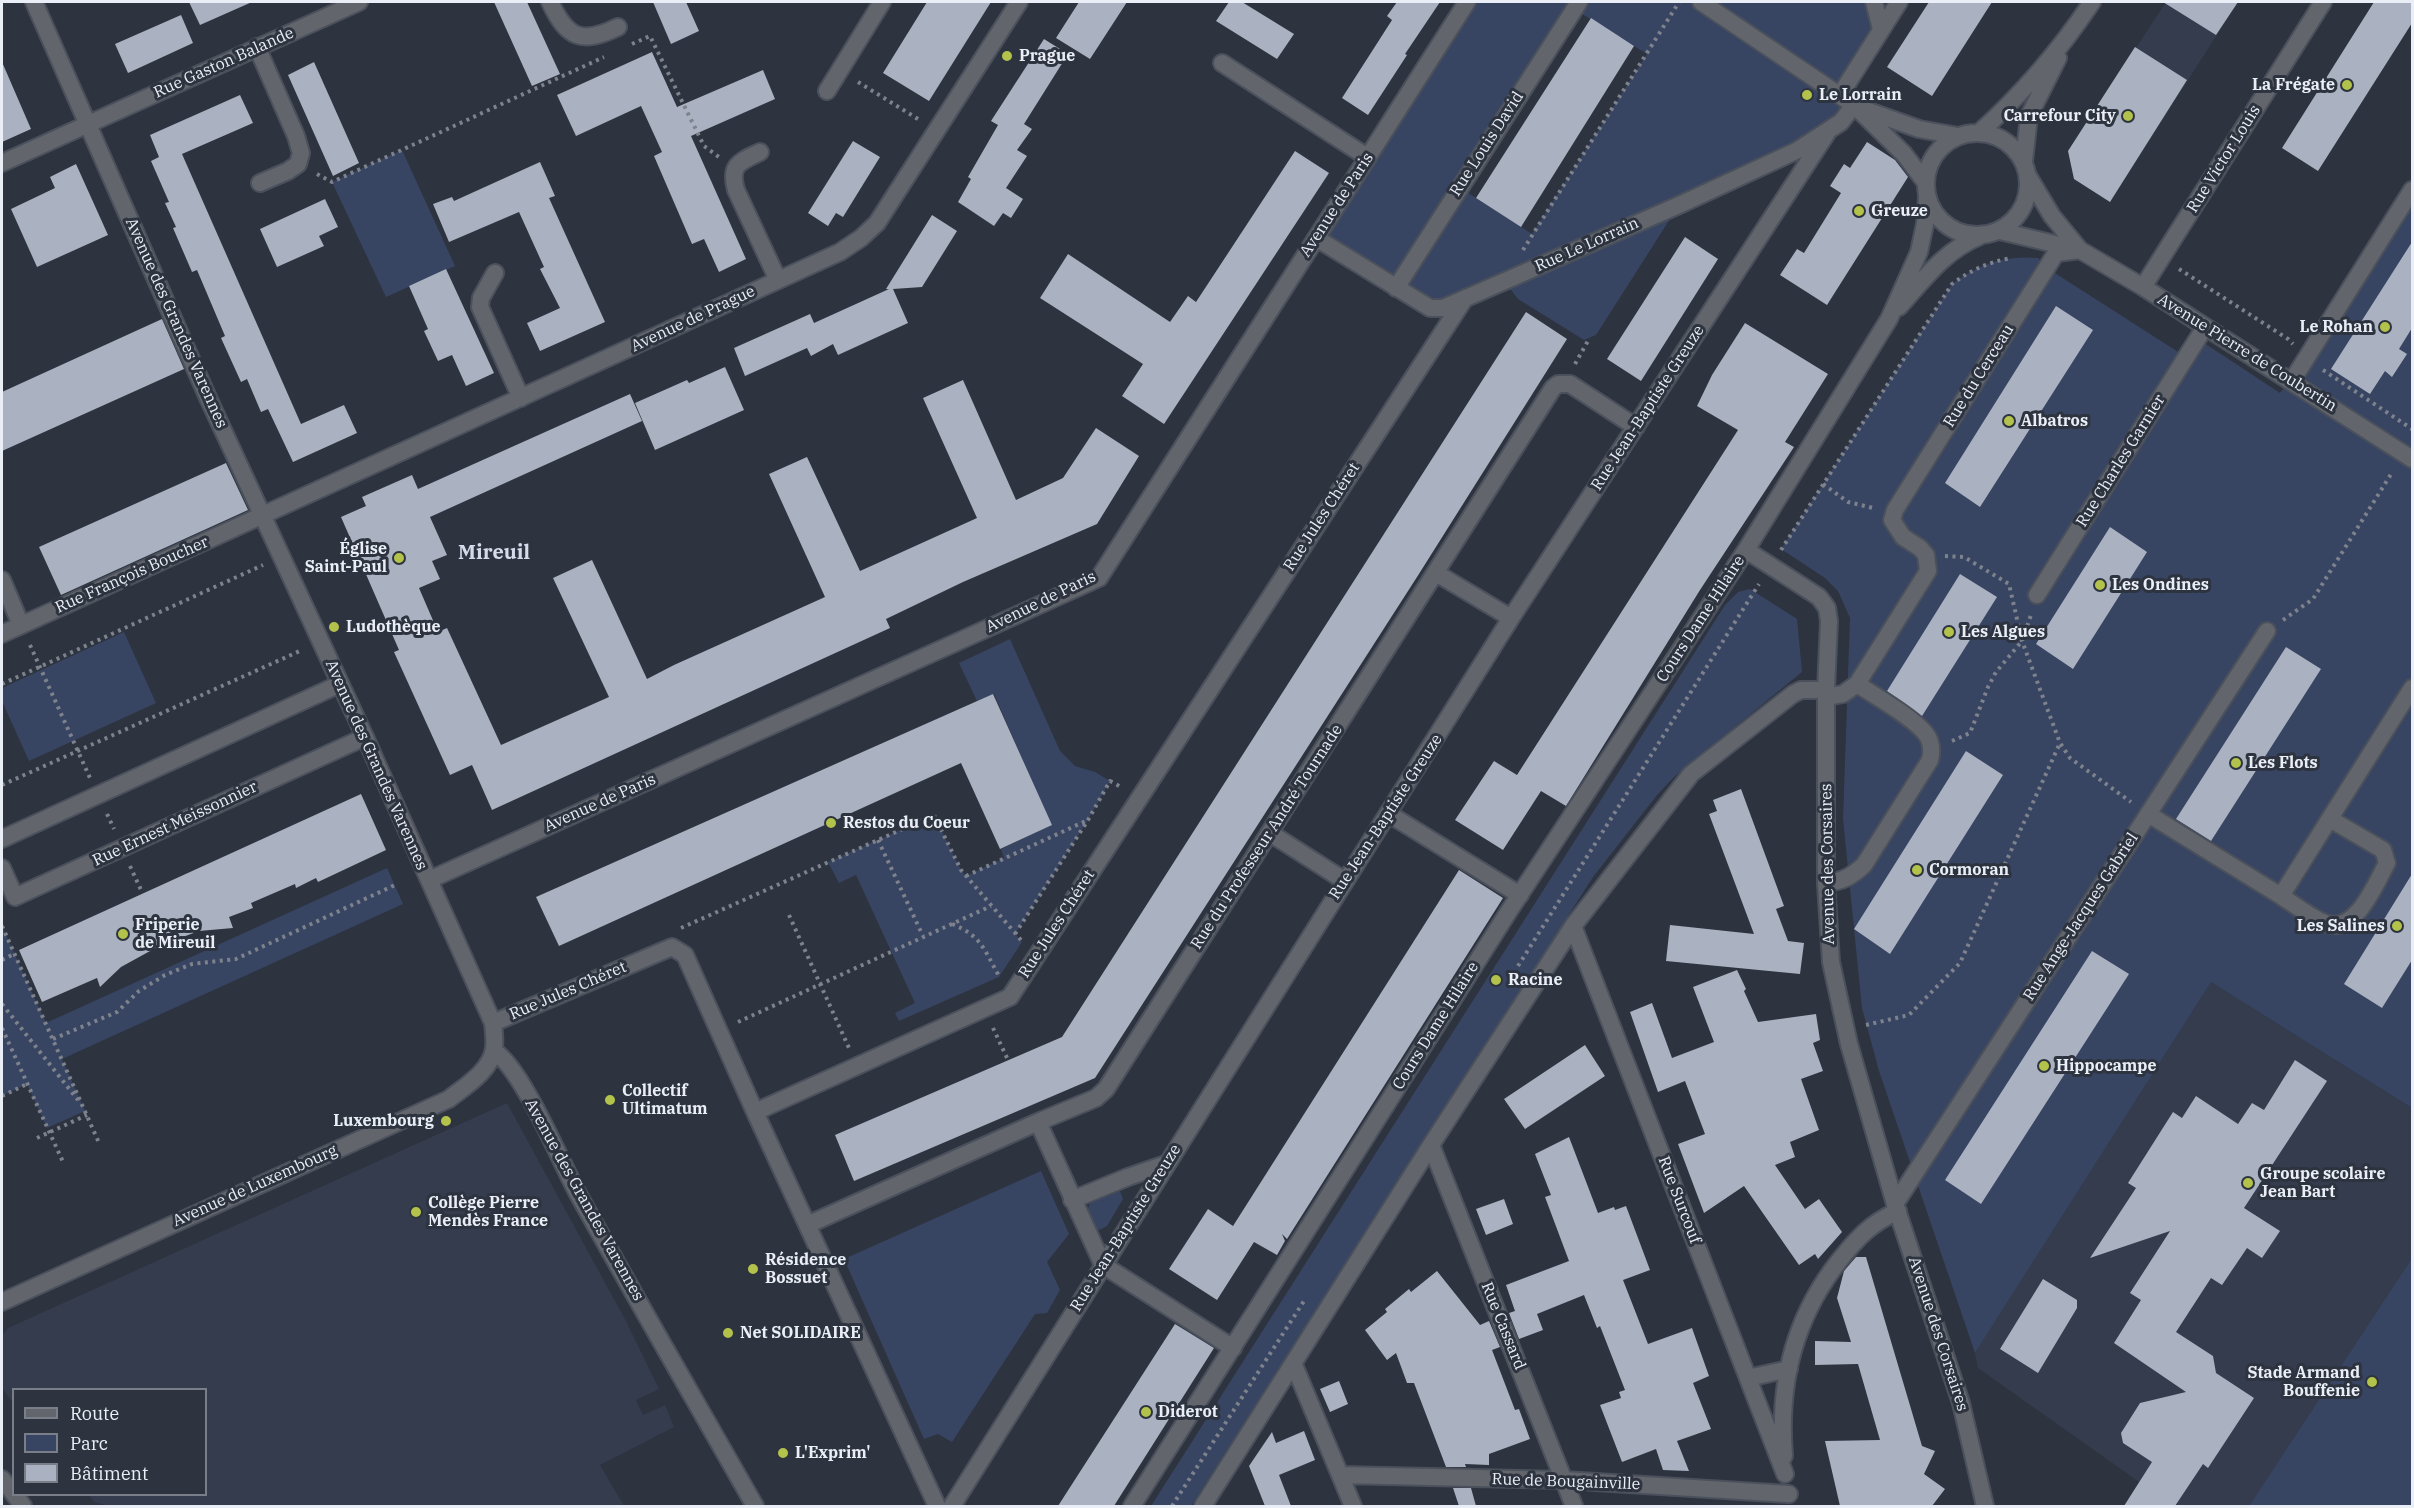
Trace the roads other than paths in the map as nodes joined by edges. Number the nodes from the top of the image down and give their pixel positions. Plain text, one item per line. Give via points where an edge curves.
1 (34, 2) edge
2 (359, 2) edge
3 (550, 2) edge
4 (882, 2) edge
5 (1019, 2) edge
6 (1467, 2) edge
7 (1579, 2) edge
8 (1701, 2) edge
9 (1874, 2) edge
10 (1899, 2) edge
11 (2091, 2) edge
12 (2323, 2) edge
13 (618, 27) dead end
14 (1881, 29) junction
15 (2070, 34) junction
16 (257, 47) junction
17 (1222, 63) dead end
18 (827, 92) dead end
19 (1847, 100) junction
20 (89, 124) junction
21 (1827, 133) junction
22 (1979, 133) junction
23 (1958, 136) junction
24 (760, 152) dead end
25 (1367, 158) junction
26 (2, 163) edge
27 (2026, 169) junction
28 (260, 183) dead end
29 (1926, 190) junction
30 (2412, 190) edge
31 (2000, 231) junction
32 (1982, 236) junction
33 (1316, 238) junction
34 (2080, 250) junction
35 (495, 273) dead end
36 (778, 280) junction
37 (2143, 287) junction
38 (1396, 288) junction
39 (1466, 298) junction
40 (1888, 319) junction
41 (2205, 327) junction
42 (2292, 381) junction
43 (521, 398) junction
44 (1636, 427) junction
45 (2408, 456) edge
46 (263, 515) junction
47 (1746, 550) junction
48 (1436, 573) junction
49 (2, 580) edge
50 (2037, 596) road end
51 (1511, 618) junction
52 (21, 625) junction
53 (2267, 631) road end
54 (2, 634) edge
55 (340, 684) junction
56 (1857, 684) junction
57 (2412, 688) edge
58 (1826, 694) junction
59 (365, 737) junction
60 (1389, 814) junction
61 (2148, 814) junction
62 (2330, 819) junction
63 (1270, 833) junction
64 (2, 839) edge
65 (2, 868) edge
66 (429, 880) junction
67 (1345, 881) junction
68 (1826, 883) junction
69 (1520, 895) junction
70 (2281, 896) junction
71 (1572, 926) junction
72 (493, 1023) junction
73 (494, 1051) junction
74 (755, 1112) junction
75 (1038, 1122) junction
76 (1431, 1145) junction
77 (1166, 1164) junction
78 (1072, 1200) junction
79 (1897, 1208) junction
80 (807, 1226) junction
81 (1103, 1265) junction
82 (2, 1302) edge
83 (1233, 1348) junction
84 (1294, 1365) junction
85 (1789, 1369) junction
86 (1748, 1377) junction
87 (1785, 1474) junction
88 (1341, 1475) junction
89 (2, 1479) edge
90 (1564, 1480) junction
91 (12, 1492) edge
92 (1750, 1499) edge
93 (1792, 1500) edge
94 (755, 1506) edge
95 (937, 1506) edge
96 (952, 1506) edge
97 (1132, 1506) edge
98 (1203, 1506) edge
99 (1353, 1506) edge
100 (1574, 1506) edge
101 (1985, 1506) edge

1 - 20 street, Avenue des Grandes Varennes
2 - 16 street, Rue Gaston Balande
3 - 13 street via 568,29 584,38
4 - 18 street
5 - 36 street, Avenue de Prague via 878,223 840,252
6 - 25 street, Avenue de Paris
7 - 38 street, Rue Louis David
8 - 19 street
9 - 14 street
10 - 14 street, Rue Le Lorrain
11 - 15 street
12 - 37 street, Rue Victor Louis
14 - 19 street, Rue Le Lorrain
15 - 22 street via 2012,102
15 - 27 street via 2029,116
16 - 20 street, Rue Gaston Balande
16 - 28 street via 301,153 298,164
17 - 25 street
19 - 21 street, Rue Le Lorrain via 1841,122
19 - 23 street via 1919,129
19 - 29 street via 1904,154
20 - 26 street, Rue Gaston Balande
20 - 46 street, Avenue des Grandes Varennes
21 - 39 street, Rue Le Lorrain via 1679,205
21 - 44 street, Rue Jean-Baptiste Greuze
22 - 23 street
22 - 27 street via 2003,139 2015,148
23 - 29 street via 1934,155
24 - 36 street via 742,160 733,176
25 - 33 street, Avenue de Paris
27 - 31 street via 2026,202 2011,224
27 - 34 street, Avenue Pierre de Coubertin via 2052,216
29 - 32 street via 1933,211 1942,222 1967,235
29 - 40 street via 1919,252
30 - 42 street
31 - 32 street
31 - 34 street, Avenue Pierre de Coubertin
32 - 40 street via 1960,244 1938,263
33 - 38 street, Rue Le Lorrain
33 - 66 street, Avenue de Paris via 1099,578
34 - 37 street, Avenue Pierre de Coubertin
34 - 56 street, Rue du Cerceau via 2056,253 1893,515 1896,529 1926,555 1928,571
35 - 43 street via 480,308
36 - 43 street, Avenue de Prague
37 - 41 street, Avenue Pierre de Coubertin
38 - 39 street, Rue Le Lorrain via 1430,308 1443,308
39 - 74 street, Rue Jules Chéret via 1010,997
40 - 47 street
41 - 42 street, Avenue Pierre de Coubertin
41 - 50 street, Rue Charles Garnier
42 - 45 street, Avenue Pierre de Coubertin
43 - 46 street, Avenue de Prague
44 - 48 street, Rue du Professeur André Tournade via 1570,384 1558,384
44 - 51 street, Rue Jean-Baptiste Greuze
46 - 52 street, Rue François Boucher
46 - 55 street, Avenue des Grandes Varennes
47 - 58 street, Avenue des Corsaires via 1819,597 1827,608
47 - 69 street, Cours Dame Hilaire
48 - 51 street
48 - 63 street, Rue du Professeur André Tournade
49 - 52 street
51 - 60 street, Rue Jean-Baptiste Greuze
52 - 54 street, Rue François Boucher
53 - 61 street, Rue Ange-Jacques Gabriel
55 - 59 street, Avenue des Grandes Varennes
55 - 64 street
56 - 58 street via 1843,694
56 - 68 street via 1921,728 1932,750 1930,760 1864,865 1853,876
57 - 62 street
58 - 68 street, Avenue des Corsaires
58 - 71 street via 1801,690 1792,694 1691,774
59 - 65 street, Rue Ernest Meissonnier via 15,897
59 - 66 street, Avenue des Grandes Varennes
60 - 67 street, Rue Jean-Baptiste Greuze
60 - 69 street
61 - 70 street
61 - 79 street, Rue Ange-Jacques Gabriel
62 - 70 street
62 - 70 street via 2382,850 2387,863 2354,918 2344,924 2327,925
63 - 67 street
63 - 75 street, Rue du Professeur André Tournade via 1106,1089 1096,1098
66 - 72 street, Avenue des Grandes Varennes
67 - 77 street, Rue Jean-Baptiste Greuze
68 - 79 street, Avenue des Corsaires via 1831,962 1846,1030
69 - 83 street, Cours Dame Hilaire
71 - 76 street
71 - 86 street, Rue Surcouf
72 - 73 street, Avenue des Grandes Varennes
72 - 74 street, Rue Jules Chéret via 672,947 684,955
73 - 82 street, Avenue de Luxembourg via 472,1080 448,1099
73 - 94 street, Avenue des Grandes Varennes via 507,1061 521,1085
74 - 80 street
75 - 78 street
75 - 80 street, Rue du Professeur André Tournade
76 - 84 street
76 - 90 street, Rue Cassard
77 - 78 street
77 - 81 street, Rue Jean-Baptiste Greuze
78 - 81 street
79 - 85 street via 1870,1225 1826,1277 1797,1332
79 - 101 street, Avenue des Corsaires via 1961,1403
80 - 95 street
81 - 83 street
81 - 96 street, Rue Jean-Baptiste Greuze
83 - 97 street, Cours Dame Hilaire
84 - 88 street
84 - 98 street
85 - 86 street
85 - 87 street via 1783,1412
86 - 87 street, Rue Surcouf
87 - 93 street
88 - 90 street, Rue de Bougainville
88 - 99 street
89 - 91 street
90 - 92 street, Rue de Bougainville
90 - 100 street, Rue Cassard
92 - 93 street, Rue de Bougainville

